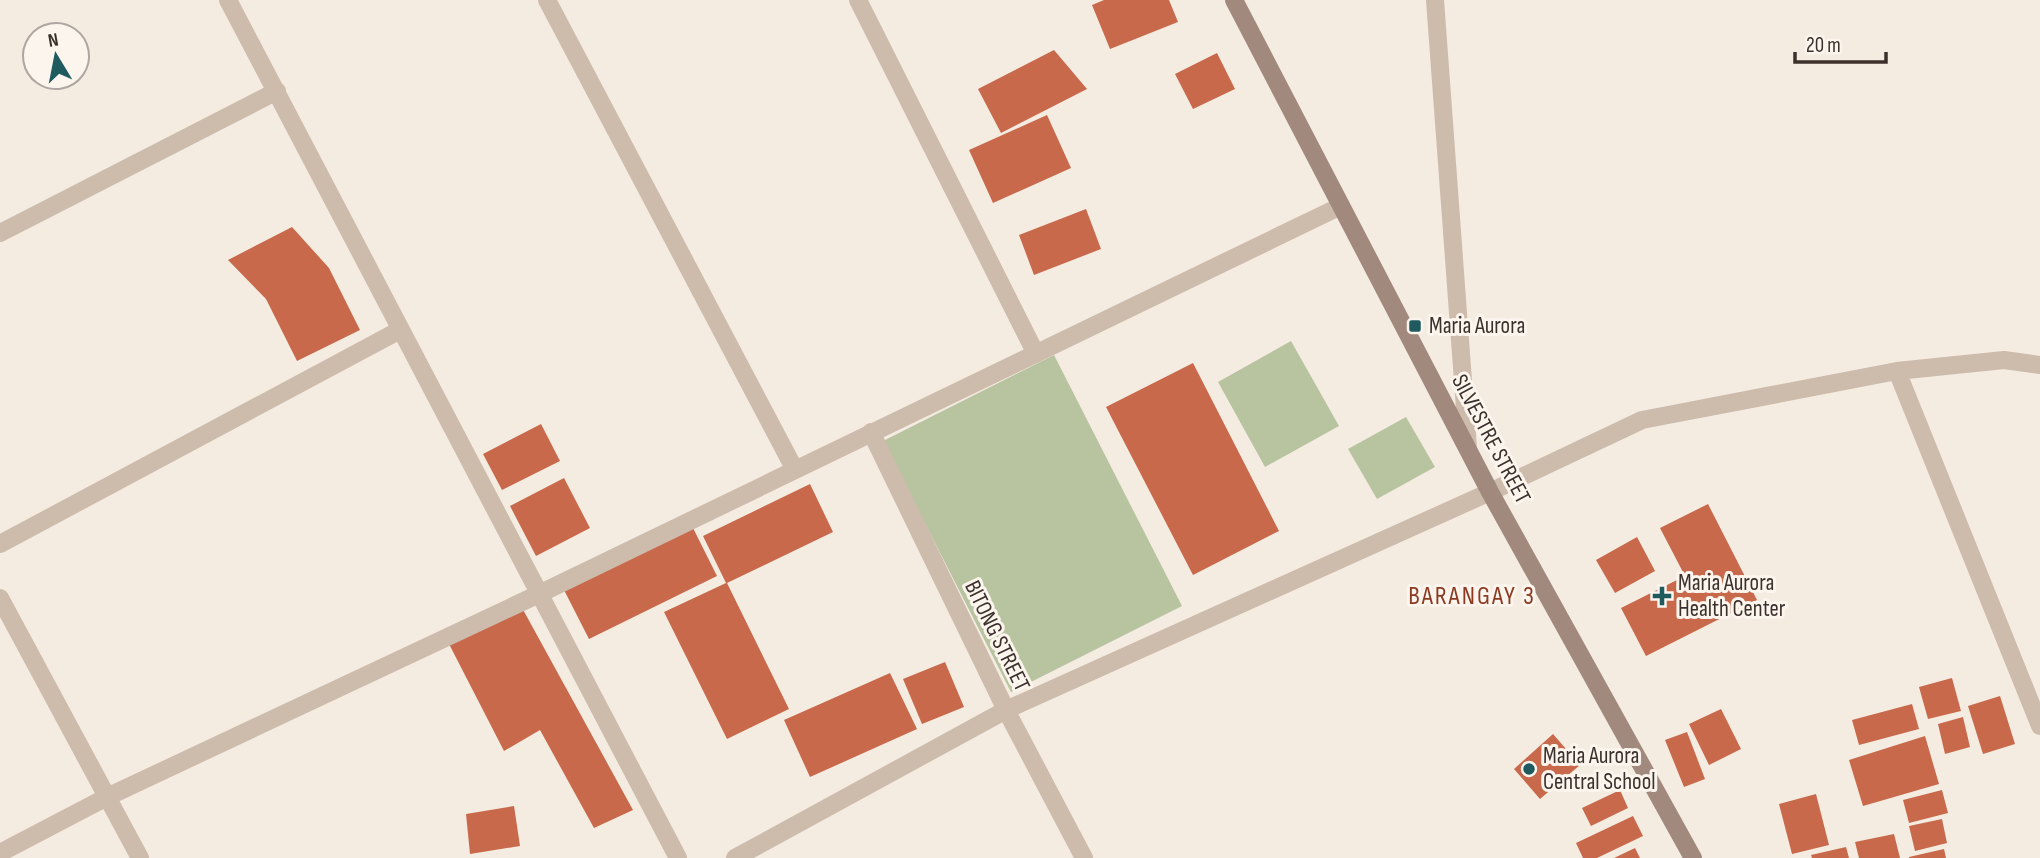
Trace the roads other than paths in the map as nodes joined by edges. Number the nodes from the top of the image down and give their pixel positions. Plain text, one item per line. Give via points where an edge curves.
1 (228, 0) edge
2 (547, 0) edge
3 (858, 0) edge
4 (1234, 0) edge
5 (1435, 0) edge
6 (277, 90) junction
7 (1341, 206) junction
8 (0, 233) edge
9 (400, 330) junction
10 (1035, 352) junction
11 (2040, 365) edge
12 (1898, 371) junction
13 (871, 432) junction
14 (1468, 449) junction
15 (795, 470) junction
16 (1490, 492) junction
17 (0, 544) edge
18 (539, 594) junction
19 (0, 598) edge
20 (1006, 710) junction
21 (2040, 726) edge
22 (107, 797) junction
23 (0, 853) edge
24 (140, 858) edge
25 (678, 858) edge
26 (735, 858) edge
27 (1084, 858) edge
28 (1693, 858) edge

1 - 6 street
2 - 15 street
3 - 10 street
4 - 7 main road, SILVESTRE STREET
5 - 14 street
6 - 8 street
6 - 9 street
7 - 10 street
7 - 14 main road, SILVESTRE STREET
9 - 17 street
9 - 18 street
10 - 13 street
11 - 12 street via 2004,360
12 - 16 street via 1642,420
12 - 21 street
13 - 15 street
13 - 20 street, BITONG STREET
14 - 16 main road, SILVESTRE STREET
15 - 18 street
16 - 20 street
16 - 28 main road, SILVESTRE STREET
18 - 22 street
18 - 25 street
19 - 22 street
20 - 26 street
20 - 27 street, BITONG STREET
22 - 23 street
22 - 24 street

